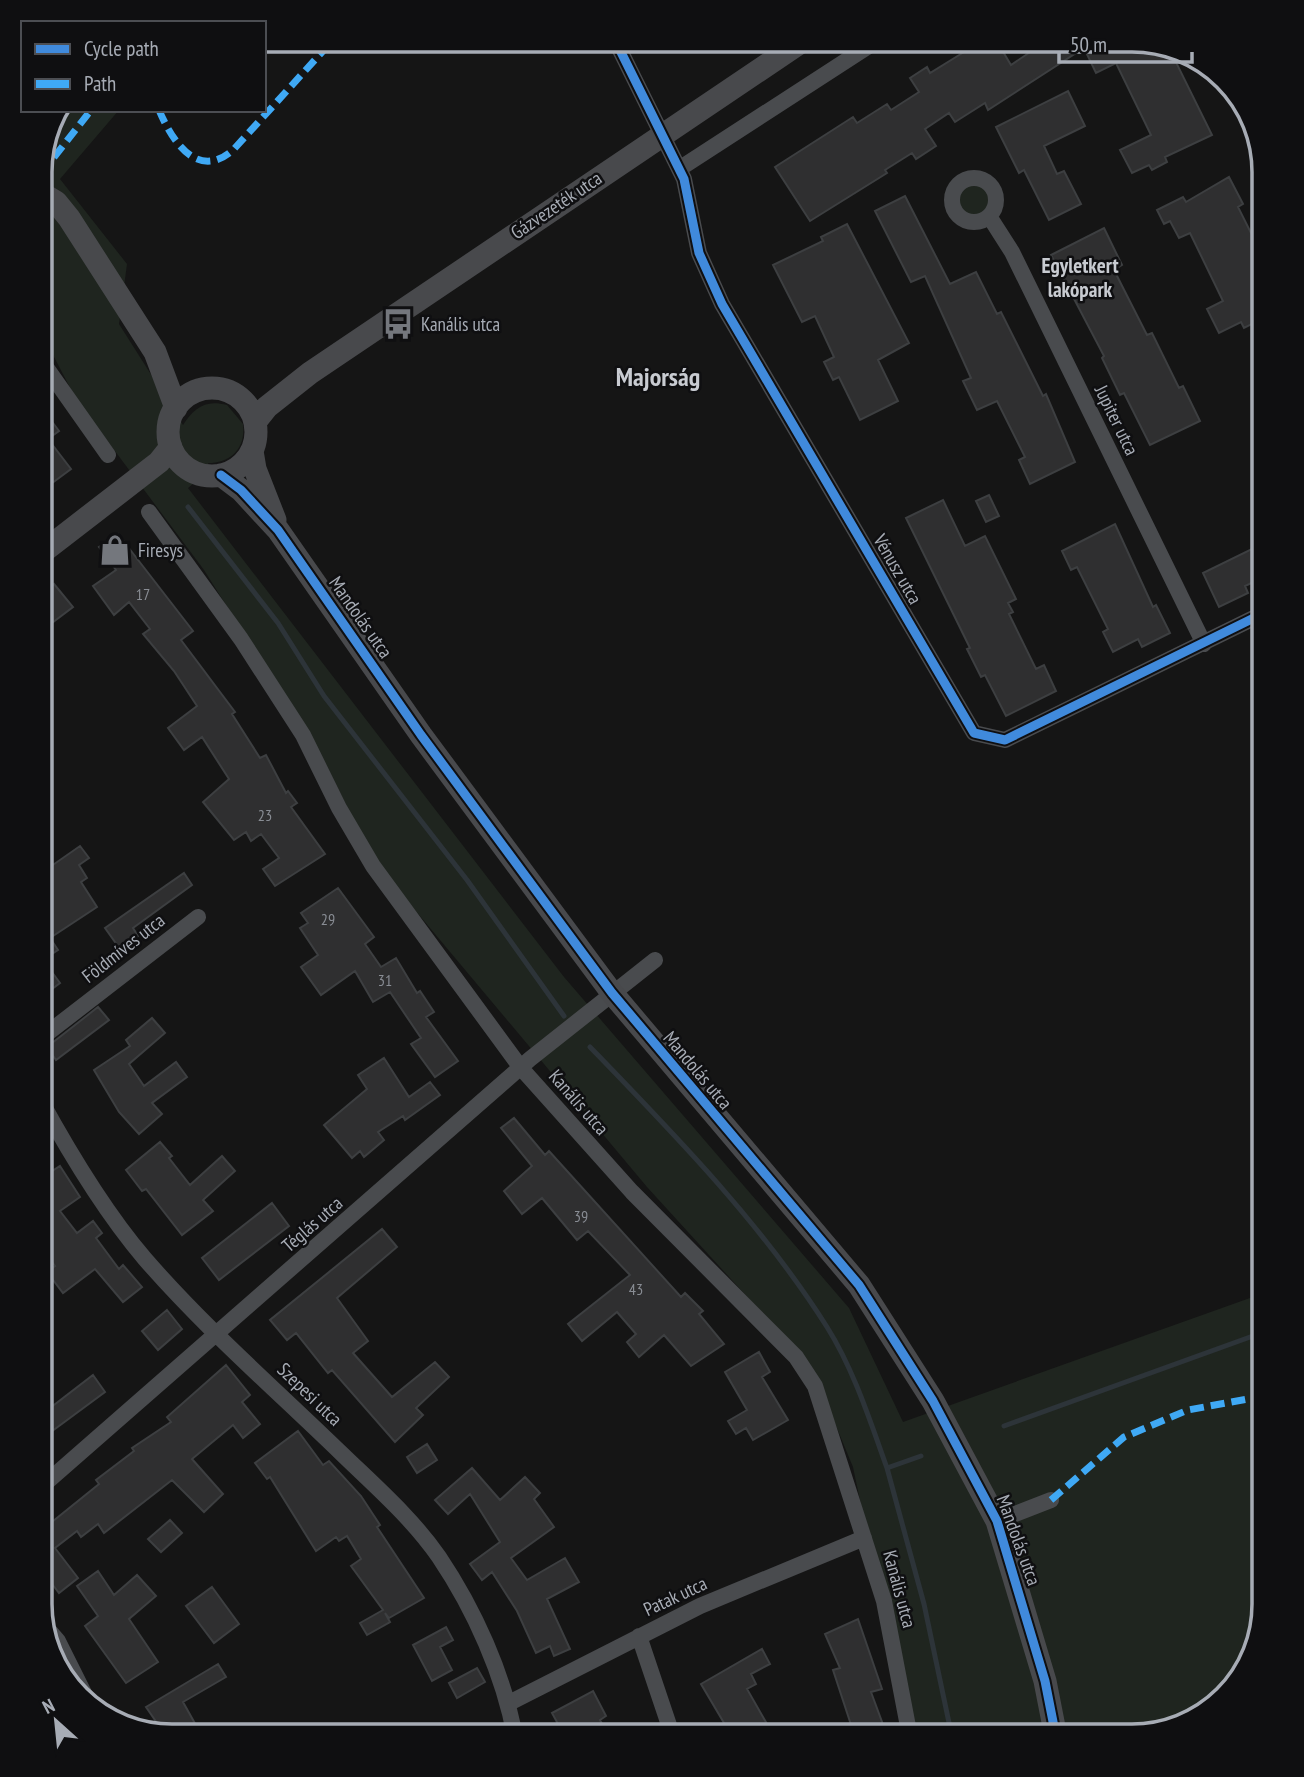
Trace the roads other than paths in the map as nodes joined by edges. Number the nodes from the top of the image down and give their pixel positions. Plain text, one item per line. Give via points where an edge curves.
1 (621, 52) edge
2 (785, 53) edge
3 (858, 53) edge
4 (662, 133) junction
5 (679, 169) junction
6 (53, 200) edge
7 (989, 216) dead end
8 (155, 352) junction
9 (310, 373) junction
10 (53, 377) edge
11 (205, 389) junction
12 (239, 397) junction
13 (176, 408) junction
14 (255, 422) junction
15 (171, 447) junction
16 (252, 451) junction
17 (108, 455) dead end
18 (194, 472) junction
19 (221, 475) junction
20 (113, 495) junction
21 (149, 512) dead end
22 (278, 530) junction
23 (53, 544) edge
24 (1252, 619) edge
25 (1204, 645) junction
26 (198, 917) dead end
27 (655, 960) dead end
28 (612, 992) junction
29 (52, 1029) edge
30 (522, 1068) junction
31 (52, 1120) edge
32 (218, 1335) junction
33 (52, 1478) edge
34 (1051, 1500) dead end
35 (996, 1521) junction
36 (864, 1538) junction
37 (639, 1636) junction
38 (61, 1646) edge
39 (74, 1674) edge
40 (509, 1703) junction
41 (513, 1724) edge
42 (669, 1724) edge
43 (907, 1724) edge
44 (1053, 1724) edge

1 - 4 street, Vénusz utca
2 - 4 street, Gázvezeték utca
3 - 5 street
4 - 5 street, Vénusz utca
4 - 9 street, Gázvezeték utca
5 - 25 street, Vénusz utca via 699,253 722,304 974,733 1004,740
6 - 8 street
7 - 25 street, Jupiter utca via 1012,252
8 - 11 street
8 - 13 street
9 - 12 street, Gázvezeték utca via 259,394
9 - 14 street, Gázvezeték utca
10 - 17 street
11 - 12 street
11 - 13 street
12 - 14 street
13 - 15 street via 168,434
14 - 16 street
15 - 18 street via 180,462
15 - 20 street via 159,462
16 - 19 street via 240,467
16 - 22 street, Mandolás utca
18 - 19 street
18 - 20 street via 167,473
19 - 22 street, Mandolás utca
20 - 23 street
21 - 30 street, Kanális utca via 241,639 303,736 373,866
22 - 28 street, Mandolás utca via 421,735
24 - 25 street, Vénusz utca
26 - 29 street, Földmíves utca
27 - 28 street, Téglás utca
28 - 30 street, Téglás utca
28 - 35 street, Mandolás utca via 859,1284 933,1401
30 - 32 street, Téglás utca
30 - 36 street, Kanális utca via 632,1192 796,1357 815,1386 828,1420
31 - 32 street, Szepesi utca via 144,1258
32 - 33 street, Téglás utca
32 - 40 street, Szepesi utca via 405,1515 438,1556 465,1602
34 - 35 street
35 - 44 street, Mandolás utca via 1045,1681
36 - 37 street, Patak utca
36 - 43 street, Kanális utca via 884,1601
37 - 40 street, Patak utca
37 - 42 street
38 - 39 street
40 - 41 street, Szepesi utca

